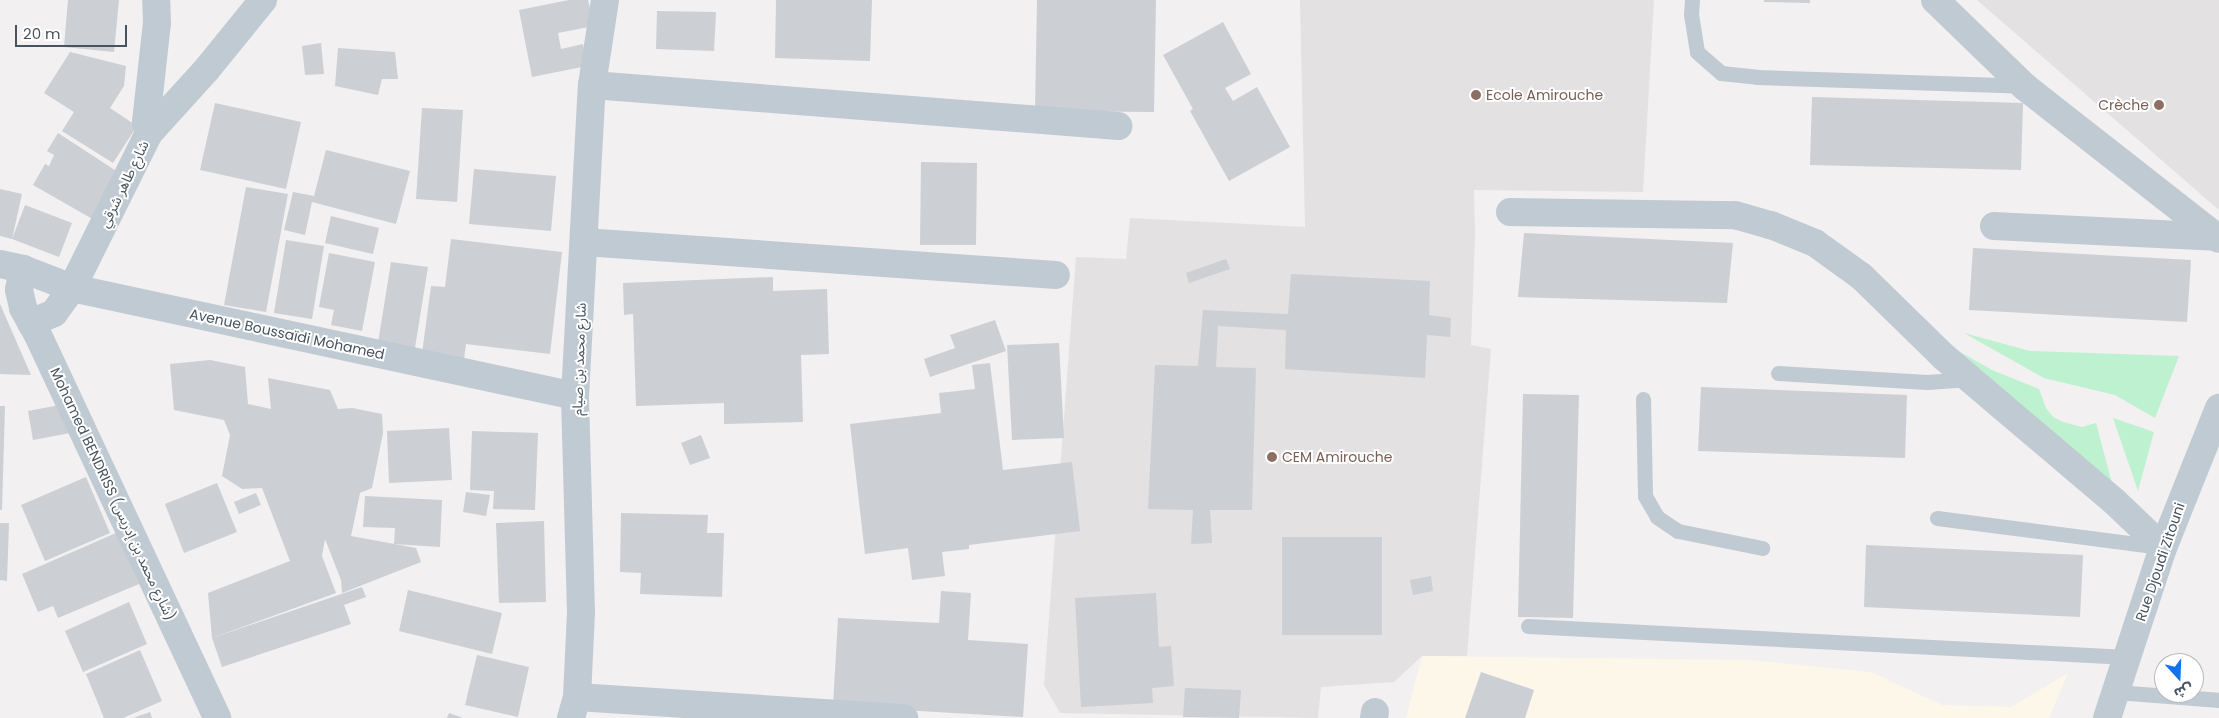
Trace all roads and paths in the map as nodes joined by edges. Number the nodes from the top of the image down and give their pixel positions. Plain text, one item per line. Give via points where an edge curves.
1 (156, 0) edge
2 (264, 0) edge
3 (605, 0) edge
4 (1692, 0) edge
5 (1935, 0) edge
6 (592, 85) junction
7 (2025, 86) junction
8 (1118, 126) dead end
9 (149, 133) junction
10 (1510, 212) dead end
11 (1994, 226) dead end
12 (2218, 238) edge
13 (584, 242) junction
14 (12, 267) edge
15 (1056, 275) dead end
16 (72, 288) junction
17 (31, 323) junction
18 (1778, 373) dead end
19 (1970, 379) junction
20 (575, 396) junction
21 (1643, 399) dead end
22 (2219, 408) edge
23 (1937, 518) dead end
24 (1762, 548) dead end
25 (2163, 548) junction
26 (1528, 626) dead end
27 (2127, 657) junction
28 (2116, 692) junction
29 (2219, 700) edge
30 (574, 707) edge
31 (217, 718) edge
32 (904, 718) edge
33 (2108, 718) edge

1 - 9 street via 157,22 146,122
2 - 9 street, شارع طاهر شرقي via 208,69
3 - 6 street, شارع محمد بن صيام
4 - 7 lane via 1697,52 1722,73
5 - 7 street
6 - 8 street
6 - 13 street, شارع محمد بن صيام
7 - 12 street
9 - 16 street, شارع طاهر شرقي
10 - 19 street via 1735,215 1771,225 1815,243 1861,276
11 - 12 street
13 - 15 street
13 - 20 street, شارع محمد بن صيام
14 - 16 street, Avenue Boussaïdi Mohamed
14 - 17 street, Mohamed BENDRISS (شارع محمد بن إدريس) via 20,299
16 - 17 street, شارع طاهر شرقي via 60,308
16 - 20 street, Avenue Boussaïdi Mohamed
17 - 31 street, Mohamed BENDRISS (شارع محمد بن إدريس)
18 - 19 lane via 1927,382
19 - 25 street via 2115,502
20 - 30 street, شارع محمد بن صيام via 580,612
21 - 24 lane via 1645,496 1657,517 1678,531
22 - 25 street, Rue Djoudi Zitouni
23 - 25 lane
25 - 27 street, Rue Djoudi Zitouni
26 - 27 lane
27 - 28 street, Rue Djoudi Zitouni
28 - 29 lane
28 - 33 street, Rue Djoudi Zitouni
30 - 32 street

